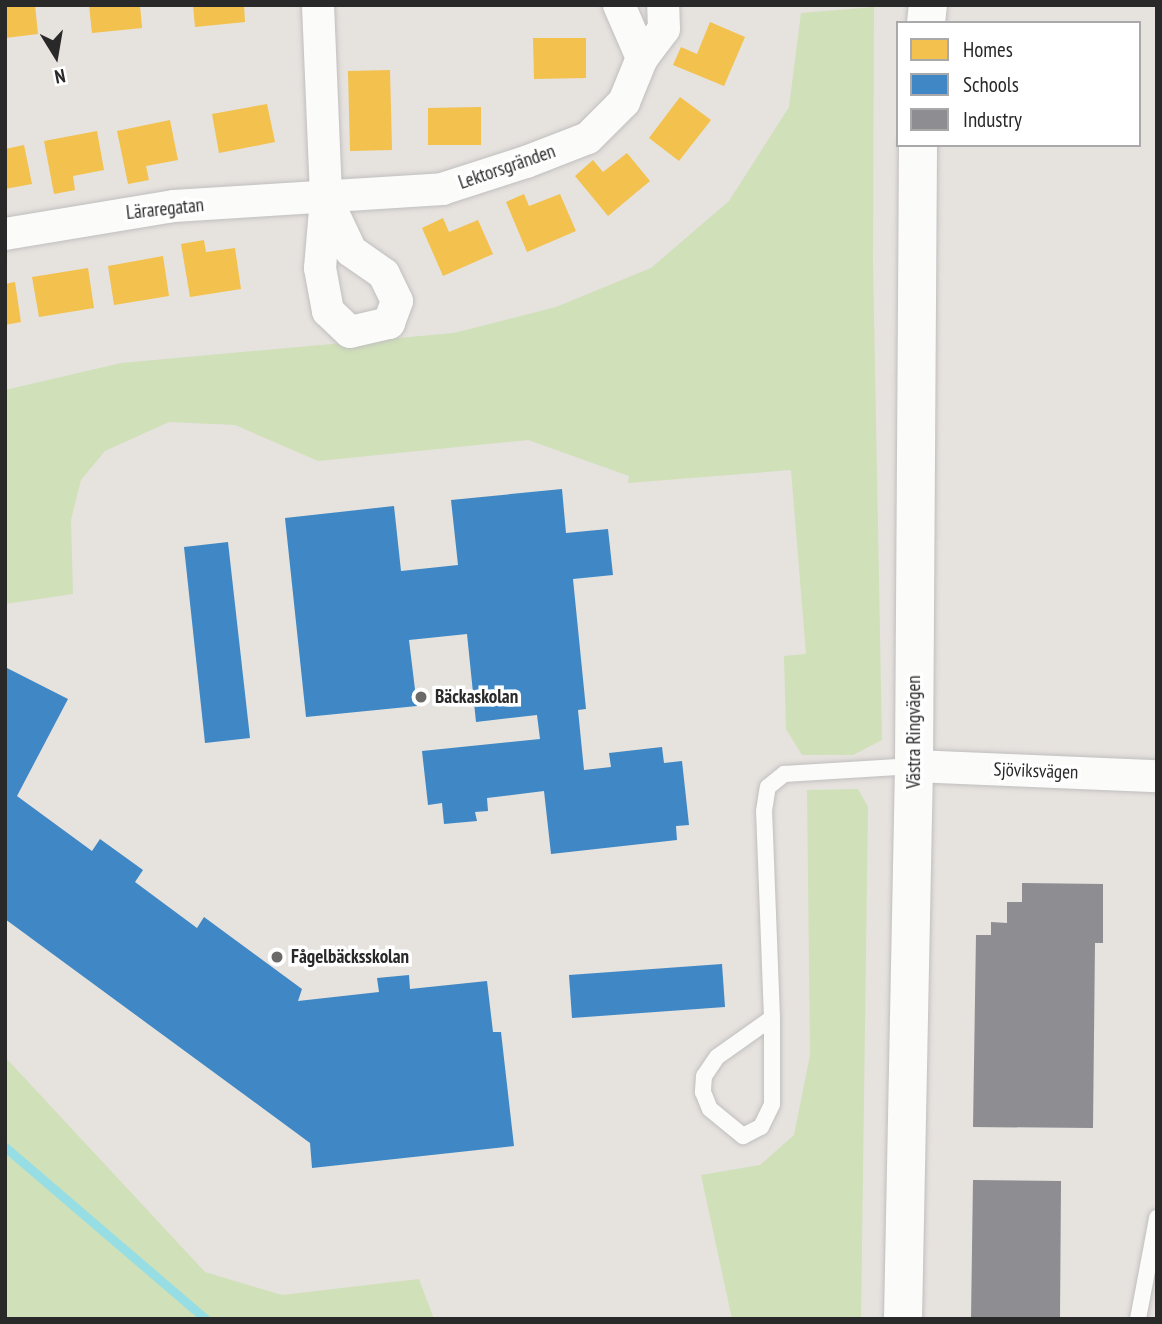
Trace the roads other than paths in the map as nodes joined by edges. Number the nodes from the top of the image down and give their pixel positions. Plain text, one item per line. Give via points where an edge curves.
1 (318, 5) edge
2 (619, 5) edge
3 (663, 5) edge
4 (642, 58) junction
5 (918, 147) edge
6 (326, 198) junction
7 (5, 234) edge
8 (914, 766) junction
9 (1157, 776) edge
10 (772, 1018) junction
11 (1157, 1218) edge
12 (903, 1319) edge
13 (1138, 1319) edge

1 - 6 street
2 - 4 street
3 - 4 street, Lektorsgränden via 664,29
4 - 6 street, Lektorsgränden via 624,102 587,138 442,189
5 - 8 main road, Västra Ringvägen
6 - 7 street, Läraregatan via 174,206
8 - 9 street, Sjöviksvägen
8 - 10 lane via 784,774 768,787 764,811
8 - 12 main road, Västra Ringvägen
10 - 10 lane via 772,1104 761,1127 743,1136 710,1109 703,1092 704,1076 717,1057
11 - 13 lane

